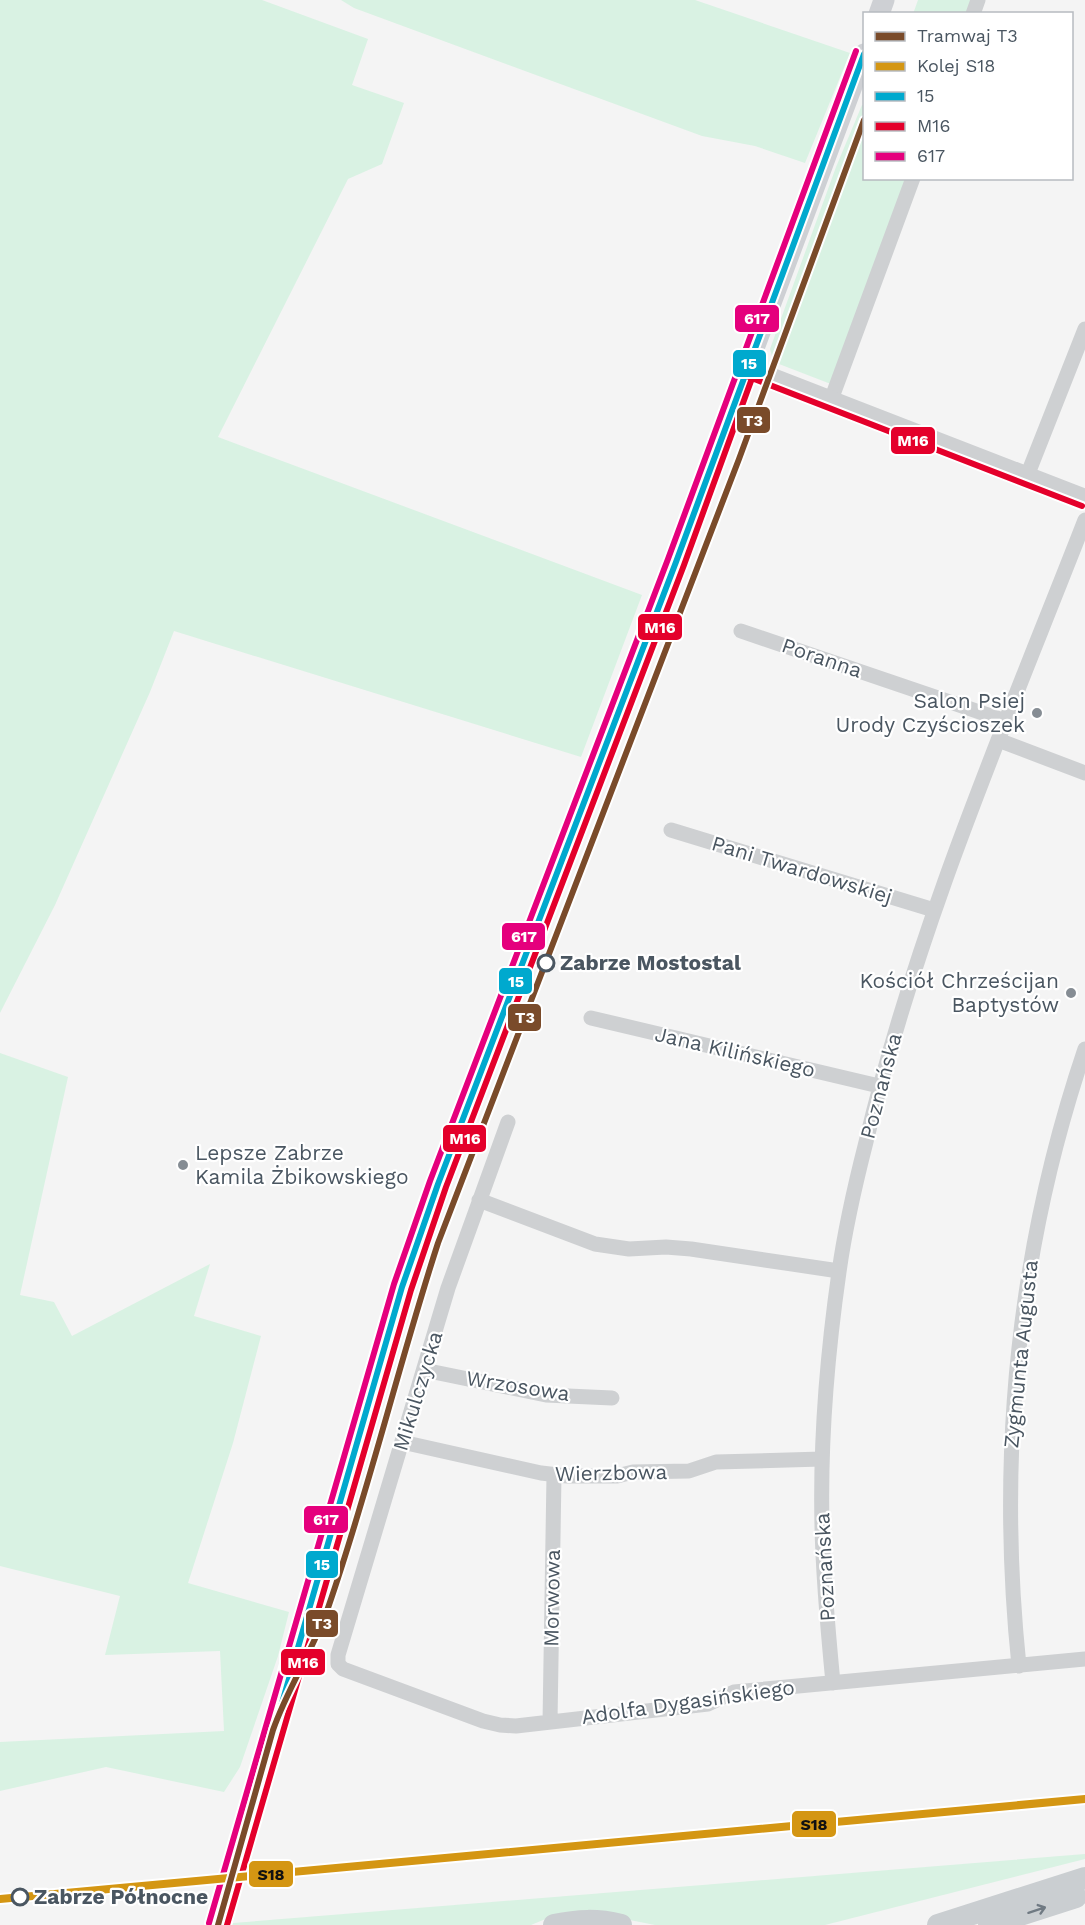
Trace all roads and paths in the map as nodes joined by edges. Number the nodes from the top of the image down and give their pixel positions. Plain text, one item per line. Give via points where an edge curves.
1 (863, 57) edge
2 (913, 180) edge
3 (1085, 329) edge
4 (747, 366) junction
5 (831, 400) junction
6 (1028, 476) junction
7 (1085, 498) edge
8 (1085, 520) edge
9 (741, 631) dead end
10 (1006, 720) junction
11 (998, 740) junction
12 (1085, 773) edge
13 (671, 830) dead end
14 (934, 910) junction
15 (591, 1018) dead end
16 (1085, 1049) edge
17 (879, 1086) junction
18 (507, 1122) dead end
19 (479, 1200) junction
20 (839, 1271) junction
21 (424, 1370) junction
22 (612, 1398) dead end
23 (402, 1442) junction
24 (822, 1459) junction
25 (554, 1475) junction
26 (1085, 1659) edge
27 (338, 1664) joint
28 (1019, 1666) junction
29 (833, 1683) junction
30 (550, 1722) junction
31 (258, 1782) tunnel mouth
32 (1085, 1878) edge
33 (1085, 1894) edge
34 (554, 1925) edge
35 (621, 1925) edge
36 (938, 1925) edge
37 (989, 1925) edge

1 - 4 main road
2 - 5 street
3 - 6 street
4 - 5 street
4 - 31 main road via 412,1256
5 - 6 street
6 - 7 street
8 - 10 street, Poznańska
9 - 10 street, Poranna
10 - 11 street, Poznańska
11 - 12 street
11 - 14 street, Poznańska
13 - 14 street, Pani Twardowskiej
14 - 17 street, Poznańska
15 - 17 street, Jana Kilińskiego
16 - 28 street, Zygmunta Augusta via 1042,1200 1019,1332 1010,1495
17 - 20 street, Poznańska
18 - 19 street, Mikulczycka
19 - 20 street via 604,1246 691,1249
19 - 21 street, Mikulczycka
20 - 24 street, Poznańska
21 - 22 street, Wrzosowa via 537,1394
21 - 23 street, Mikulczycka
23 - 25 street, Wierzbowa
23 - 27 street, Mikulczycka
24 - 25 street, Wierzbowa via 716,1462 689,1472
24 - 29 street, Poznańska via 822,1528
25 - 30 street, Morwowa
26 - 28 street, Adolfa Dygasińskiego
27 - 30 street, Adolfa Dygasińskiego via 483,1721 516,1726
28 - 29 street, Adolfa Dygasińskiego
29 - 30 street, Adolfa Dygasińskiego via 734,1692 708,1704
32 - 36 main road
37 -> 33 main road
34 - 35 main road via 582,1920

